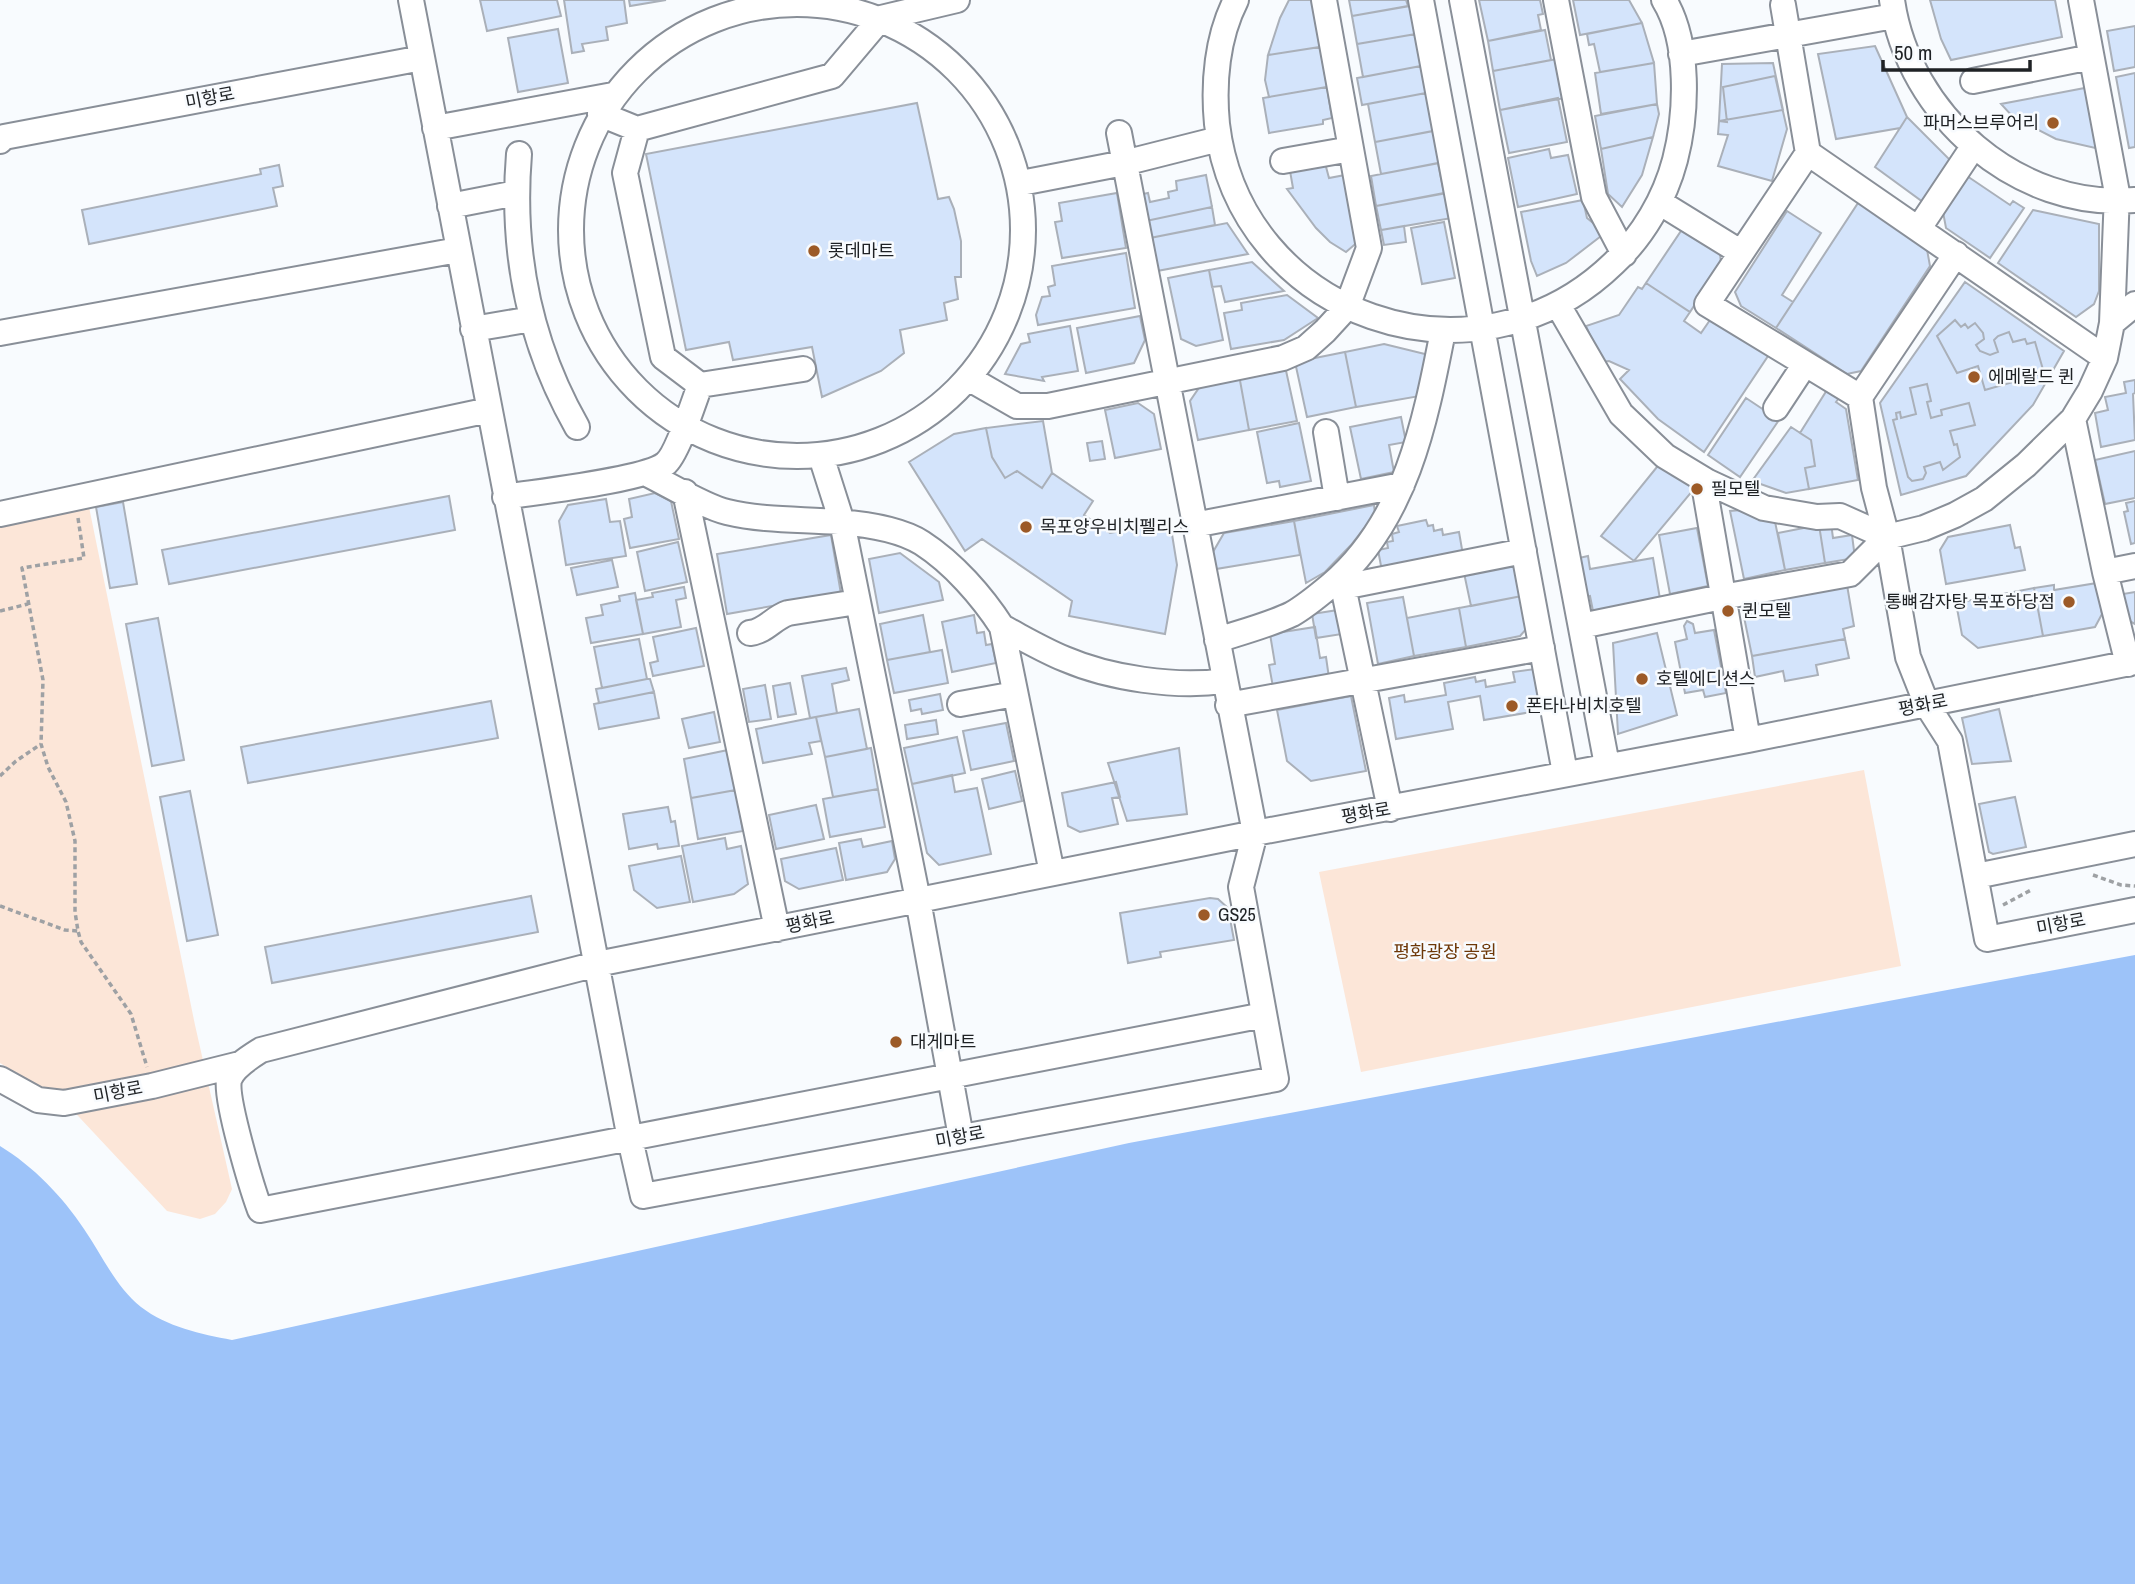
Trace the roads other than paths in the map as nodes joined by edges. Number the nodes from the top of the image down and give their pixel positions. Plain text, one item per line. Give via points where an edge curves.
1 (411, 0) edge
2 (957, 0) edge
3 (1214, 0) edge
4 (1236, 0) edge
5 (1324, 0) edge
6 (1421, 0) edge
7 (1462, 0) edge
8 (1556, 0) edge
9 (1664, 0) edge
10 (2081, 0) edge
11 (1783, 5) dead end
12 (908, 6) edge
13 (1893, 8) edge
14 (881, 18) junction
15 (1227, 26) junction
16 (1788, 33) junction
17 (1681, 54) junction
18 (2091, 57) junction
19 (422, 58) junction
20 (1973, 81) dead end
21 (607, 105) junction
22 (435, 128) junction
23 (637, 129) junction
24 (1119, 133) dead end
25 (1219, 139) junction
26 (0, 141) edge
27 (1973, 147) junction
28 (1351, 149) junction
29 (1808, 153) junction
30 (519, 154) dead end
31 (1283, 161) dead end
32 (1124, 163) junction
33 (1021, 183) junction
34 (516, 193) junction
35 (2126, 201) edge
36 (1659, 202) junction
37 (450, 206) junction
38 (1919, 228) junction
39 (458, 250) junction
40 (1740, 252) junction
41 (1624, 254) junction
42 (1956, 254) junction
43 (2135, 304) edge
44 (1558, 305) junction
45 (1347, 307) junction
46 (532, 319) junction
47 (1522, 320) junction
48 (2112, 323) junction
49 (1482, 328) junction
50 (473, 329) junction
51 (1443, 331) junction
52 (0, 333) edge
53 (2105, 358) junction
54 (1805, 364) junction
55 (803, 369) dead end
56 (970, 379) junction
57 (1166, 380) junction
58 (700, 385) junction
59 (1860, 397) junction
60 (1776, 408) dead end
61 (489, 410) junction
62 (2073, 419) junction
63 (685, 425) junction
64 (577, 427) dead end
65 (1326, 432) dead end
66 (821, 456) junction
67 (645, 473) junction
68 (1703, 479) junction
69 (1402, 485) junction
70 (685, 492) junction
71 (505, 497) junction
72 (1337, 498) junction
73 (0, 514) edge
74 (842, 522) junction
75 (1194, 525) junction
76 (1887, 537) junction
77 (1524, 551) junction
78 (2135, 566) edge
79 (2105, 572) junction
80 (1342, 582) junction
81 (1722, 597) junction
82 (857, 602) junction
83 (1581, 626) junction
84 (1002, 627) junction
85 (750, 633) dead end
86 (1217, 640) junction
87 (1542, 648) junction
88 (2131, 663) edge
89 (1224, 681) junction
90 (1363, 682) junction
91 (1015, 694) junction
92 (960, 704) dead end
93 (1228, 705) junction
94 (1927, 705) junction
95 (1748, 740) junction
96 (1607, 765) junction
97 (1565, 773) junction
98 (1390, 808) junction
99 (1255, 833) junction
100 (2135, 844) edge
101 (1052, 873) junction
102 (1976, 876) junction
103 (918, 900) junction
104 (2135, 910) edge
105 (777, 929) junction
106 (597, 964) junction
107 (1264, 1014) junction
108 (240, 1065) junction
109 (950, 1077) junction
110 (0, 1079) edge
111 (961, 1137) junction
112 (629, 1139) junction

1 - 19 street
2 - 12 street
3 - 15 street
4 - 15 street
5 - 28 street
6 - 49 street
7 - 47 street
8 - 41 street via 1594,197
9 - 17 street via 1671,10
10 - 18 street
11 - 16 street
12 - 14 street
13 - 16 street
13 - 27 street via 1910,65 1937,109
14 - 21 street via 827,5 781,4 724,15 702,23 653,54
14 - 23 street via 832,76
14 - 33 street via 924,42 967,80 999,127
15 - 25 street via 1216,71
16 - 17 street
16 - 29 street
17 - 36 street via 1681,138
18 - 20 street
18 - 35 street
19 - 22 street
19 - 26 street, 미항로
21 - 22 street
21 - 23 street
21 - 63 street via 574,180 570,250 587,318 624,378
22 - 37 street
23 - 58 street via 625,173 663,357
24 - 32 street
25 - 32 street
25 - 45 street via 1243,208 1263,238 1287,265
27 - 35 street via 2017,176 2066,194
27 - 38 street
28 - 31 street
28 - 45 street via 1369,248
29 - 38 street
29 - 40 street
30 - 34 street
32 - 33 street
32 - 57 street
33 - 56 street via 1025,233 1018,286 1000,335
34 - 37 street
34 - 46 street via 521,264
35 - 48 street
36 - 40 street
36 - 41 street
37 - 39 street
38 - 42 street
39 - 50 street
39 - 52 street
40 - 54 street via 1707,304
41 - 44 street via 1582,291
42 - 53 street
42 - 59 street
43 - 48 street
44 - 47 street
44 - 68 street via 1622,414 1665,456
45 - 51 street via 1399,325
45 - 57 street via 1306,348 1283,358
46 - 50 street
46 - 64 street via 555,386
47 - 49 street
47 - 83 street
48 - 53 street
49 - 51 street
49 - 77 street
50 - 61 street
51 - 69 street via 1425,413
53 - 62 street
54 - 59 street
54 - 60 street
55 - 58 street
56 - 57 street via 1017,406 1048,406
56 - 66 street via 928,417 907,428 877,443
57 - 75 street
58 - 63 street
59 - 76 street
61 - 71 street
61 - 73 street
62 - 76 street via 1984,499 1924,528
62 - 79 street
63 - 66 street via 711,441 747,452
63 - 67 street via 667,463
65 - 72 street
66 - 74 street
67 - 70 street
67 - 71 street
68 - 76 street via 1764,508 1840,516
68 - 81 street
69 - 72 street
69 - 80 street via 1375,537
70 - 74 street via 725,512 775,521
70 - 105 street
71 - 106 street
72 - 75 street
74 - 82 street
74 - 84 street via 877,526 920,541 948,563
75 - 86 street
76 - 81 street via 1850,574
76 - 94 street via 1908,657
77 - 80 street
77 - 87 street
78 - 79 street
79 - 88 street
80 - 86 street via 1294,613
80 - 90 street
81 - 83 street
81 - 95 street
82 - 85 street via 788,613 760,632
82 - 103 street
83 - 96 street
84 - 89 street via 1066,660 1105,672 1142,680
84 - 91 street
86 - 89 street
87 - 90 street
87 - 97 street
88 - 94 street, 평화로
89 - 93 street
90 - 93 street
90 - 98 street
91 - 92 street
91 - 101 street
93 - 99 street
94 - 95 street, 평화로
94 - 102 street via 1950,741
95 - 96 street, 평화로
96 - 97 street, 평화로
97 - 98 street, 평화로
98 - 99 street, 평화로
99 - 101 street, 평화로
99 - 107 street via 1241,887
100 - 102 street
101 - 103 street, 평화로
102 - 104 street, 미항로 via 1987,939
103 - 105 street, 평화로
103 - 109 street
105 - 106 street, 평화로
106 - 108 street, 평화로 via 261,1050
106 - 112 street
107 - 109 street
107 - 111 street, 미항로 via 1276,1079
108 - 110 street, 미항로 via 64,1103 30,1097
108 - 112 street via 229,1079 230,1100 260,1210
109 - 111 street
109 - 112 street
111 - 112 street, 미항로 via 643,1196

